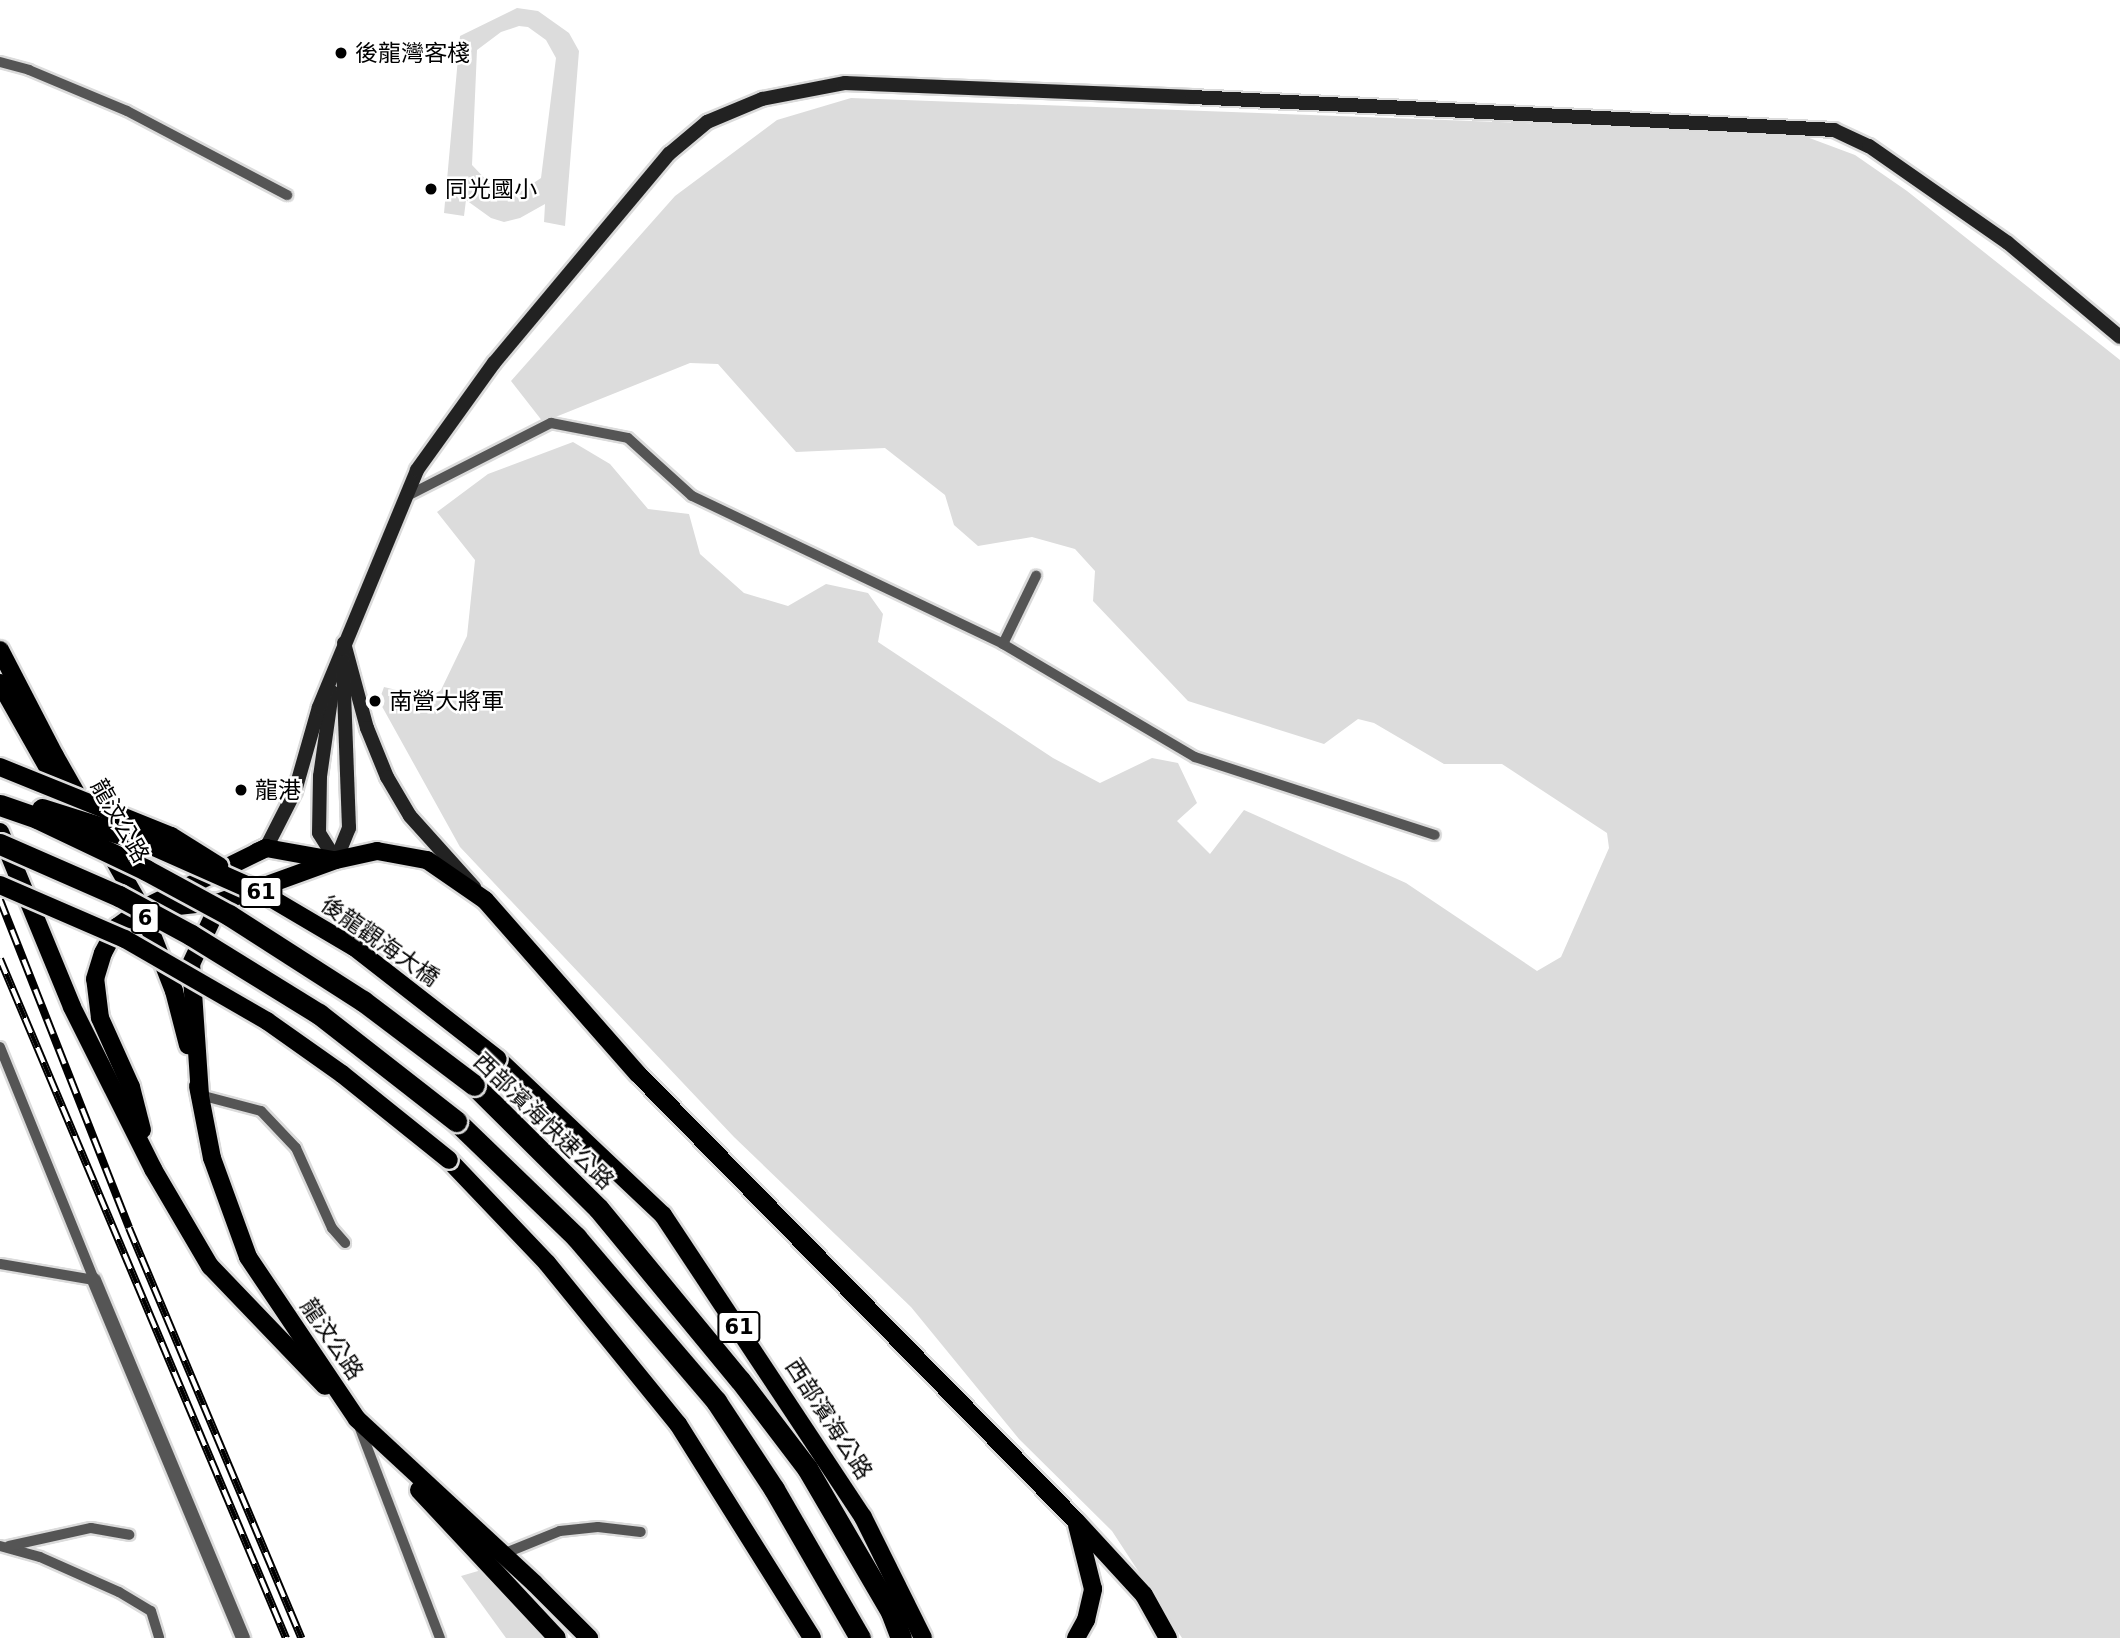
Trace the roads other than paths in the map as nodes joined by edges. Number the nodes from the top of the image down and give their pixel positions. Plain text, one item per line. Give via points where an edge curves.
1 (0, 62) edge
2 (287, 195) dead end
3 (2120, 337) edge
4 (405, 497) junction
5 (1036, 576) dead end
6 (344, 643) junction
7 (1003, 644) junction
8 (0, 650) edge
9 (0, 683) edge
10 (55, 756) junction
11 (0, 767) edge
12 (0, 796) edge
13 (0, 805) edge
14 (0, 832) edge
15 (1435, 835) dead end
16 (0, 844) edge
17 (266, 848) junction
18 (336, 860) junction
19 (0, 885) edge
20 (262, 893) junction
21 (485, 900) junction
22 (220, 902) junction
23 (142, 909) junction
24 (0, 1046) edge
25 (498, 1059) joint
26 (4, 1067) edge
27 (200, 1095) junction
28 (153, 1169) junction
29 (345, 1243) dead end
30 (0, 1264) edge
31 (94, 1280) junction
32 (357, 1419) junction
33 (1076, 1521) junction
34 (640, 1532) dead end
35 (129, 1535) dead end
36 (4, 1546) edge
37 (503, 1554) junction
38 (159, 1638) edge
39 (243, 1638) edge
40 (440, 1638) edge
41 (557, 1638) edge
42 (589, 1638) edge
43 (812, 1638) edge
44 (860, 1638) edge
45 (901, 1638) edge
46 (923, 1638) edge
47 (1076, 1638) edge
48 (1167, 1638) edge

1 - 2 lane via 127,111
3 - 4 main road via 2007,243 1869,146 1834,130 845,83 762,99 707,122 669,154 495,363 417,470
4 - 6 main road
4 - 7 lane via 551,423 628,438 692,496
5 - 7 lane
6 - 17 main road via 319,707 295,791
6 - 18 main road via 349,828
6 - 18 main road via 326,719 320,776 319,833
6 - 21 main road via 367,728 387,777 410,816
7 - 15 lane via 1195,757
8 - 10 main road, 龍汶公路 / 6
9 - 23 main road via 99,858
10 - 17 main road via 125,856 153,878 181,879
10 - 23 main road, 龍汶公路 / 6
11 - 20 main road, 後龍觀海大橋 / 61, bridge via 171,836
12 - 20 highway, bridge via 149,843
13 - 45 highway, 西部濱海快速公路 / 61, bridge via 146,870 229,915 363,1001 474,1085 598,1208 749,1391 807,1468 891,1612
14 - 28 main road, 龍汶公路 via 72,1007
16 - 44 highway, bridge via 191,935 319,1014 456,1121 576,1237 716,1401 774,1489
17 - 18 main road
17 - 23 main road
18 - 21 main road via 377,851 427,860
18 - 22 main road
19 - 43 main road, bridge via 125,939 267,1021 449,1160 547,1263 678,1424
20 - 25 main road, 後龍觀海大橋 / 61, bridge via 354,947
21 - 33 main road via 638,1074
22 - 23 main road
22 - 27 main road via 191,964
23 - 27 main road, 龍汶公路 / 6 via 174,991
23 - 28 main road via 117,927 95,979 100,1018 131,1087
24 - 26 lane
25 - 46 main road, 西部濱海公路 / 61 via 663,1216 863,1517
26 - 31 lane
27 - 29 lane via 261,1111 296,1148 332,1228
27 - 32 main road, 龍汶公路 / 6 via 212,1158 248,1257
28 - 32 main road, 龍汶公路 via 210,1266
30 - 31 lane
31 - 39 street
32 - 37 main road
32 - 40 lane
32 - 41 main road
33 - 47 main road via 1093,1589 1086,1620
33 - 48 main road via 1144,1595
34 - 37 lane via 598,1527 560,1531
35 - 36 lane via 91,1528
36 - 38 lane via 119,1592 151,1611
37 - 42 main road

